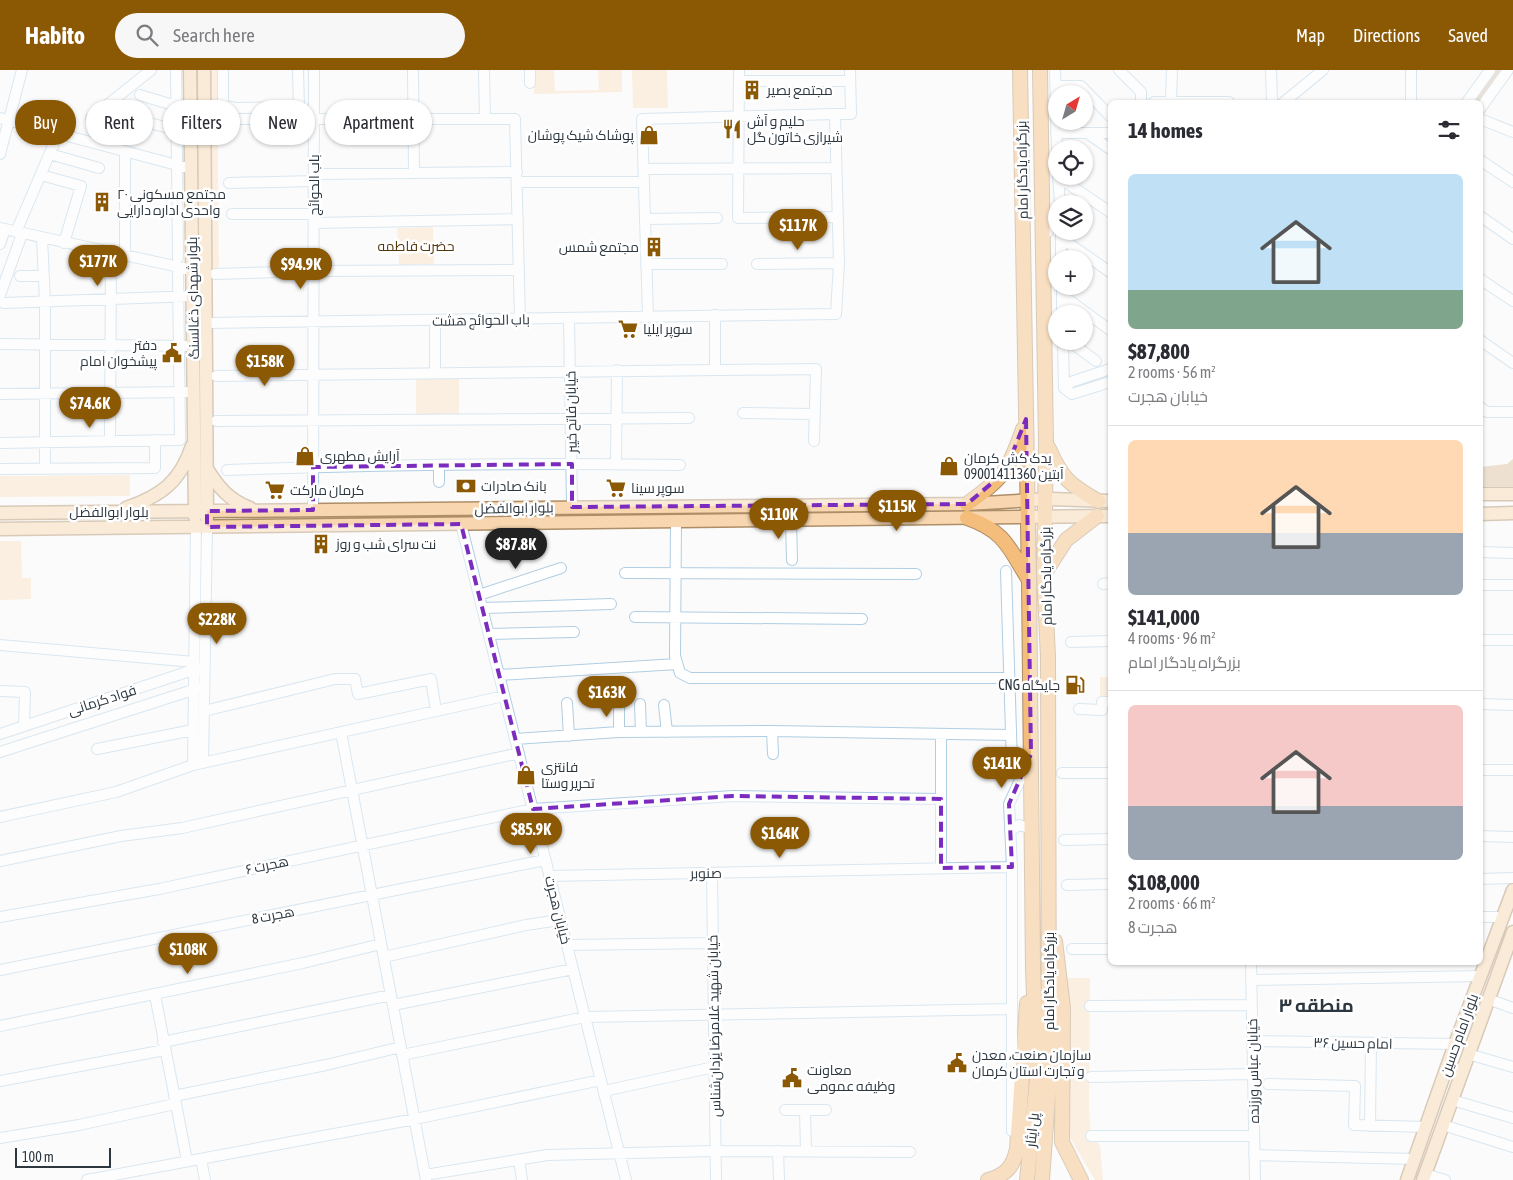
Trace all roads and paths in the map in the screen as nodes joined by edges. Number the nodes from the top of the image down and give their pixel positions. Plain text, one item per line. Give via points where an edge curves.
1 (22, 70) edge
2 (150, 70) edge
3 (176, 70) edge
4 (190, 70) edge
5 (204, 70) edge
6 (222, 70) edge
7 (298, 70) edge
8 (314, 70) edge
9 (413, 70) edge
10 (484, 70) edge
11 (530, 70) edge
12 (850, 70) edge
13 (1020, 70) edge
14 (1040, 70) edge
15 (1055, 70) edge
16 (1119, 70) edge
17 (1172, 70) edge
18 (1272, 70) edge
19 (1322, 70) edge
20 (1411, 70) edge
21 (1490, 70) edge
22 (1508, 70) edge
23 (1513, 73) edge
24 (739, 75) edge
25 (850, 81) junction
26 (530, 84) dead end
27 (1056, 85) edge
28 (140, 95) dead end
29 (1093, 98) edge
30 (113, 100) edge
31 (176, 100) edge
32 (314, 100) edge
33 (414, 100) edge
34 (1141, 100) edge
35 (1171, 100) edge
36 (1272, 100) edge
37 (1286, 100) edge
38 (1412, 100) edge
39 (1468, 100) edge
40 (163, 102) edge
41 (1483, 105) edge
42 (835, 114) junction
43 (1108, 114) edge
44 (739, 116) junction
45 (4, 119) edge
46 (432, 119) edge
47 (485, 119) junction
48 (1483, 120) edge
49 (1513, 132) edge
50 (1056, 133) joint
51 (1087, 133) junction
52 (1108, 133) edge
53 (76, 139) edge
54 (1056, 140) edge
55 (54, 145) edge
56 (176, 145) edge
57 (314, 145) edge
58 (414, 145) edge
59 (1108, 148) edge
60 (125, 152) junction
61 (0, 154) edge
62 (50, 154) junction
63 (1483, 162) edge
64 (177, 165) junction
65 (99, 168) dead end
66 (836, 168) junction
67 (192, 169) junction
68 (644, 169) junction
69 (738, 169) junction
70 (414, 173) junction
71 (40, 175) junction
72 (517, 177) junction
73 (314, 178) junction
74 (229, 182) dead end
75 (644, 182) junction
76 (1513, 182) edge
77 (1070, 185) edge
78 (1108, 211) edge
79 (232, 214) dead end
80 (837, 216) junction
81 (518, 218) junction
82 (645, 218) junction
83 (717, 218) dead end
84 (1483, 218) edge
85 (314, 219) junction
86 (2, 229) edge
87 (1048, 232) edge
88 (19, 233) junction
89 (42, 238) junction
90 (1513, 239) edge
91 (1042, 240) junction
92 (1068, 240) edge
93 (64, 243) junction
94 (0, 244) edge
95 (111, 253) junction
96 (125, 256) junction
97 (178, 258) dead end
98 (839, 263) junction
99 (646, 264) junction
100 (722, 264) dead end
101 (757, 264) dead end
102 (519, 270) junction
103 (1108, 270) edge
104 (314, 271) junction
105 (204, 272) junction
106 (178, 274) dead end
107 (20, 276) dead end
108 (44, 276) junction
109 (1483, 280) edge
110 (1067, 295) edge
111 (193, 296) junction
112 (178, 297) junction
113 (2, 299) edge
114 (111, 299) junction
115 (1513, 301) edge
116 (45, 302) junction
117 (715, 315) junction
118 (648, 316) junction
119 (569, 318) junction
120 (520, 319) junction
121 (435, 320) junction
122 (206, 323) junction
123 (313, 323) junction
124 (1107, 328) edge
125 (1483, 342) edge
126 (0, 344) edge
127 (44, 345) junction
128 (111, 345) junction
129 (179, 346) junction
130 (194, 346) junction
131 (1063, 350) edge
132 (1081, 350) edge
133 (1096, 361) dead end
134 (1513, 362) edge
135 (715, 369) junction
136 (570, 370) junction
137 (616, 370) junction
138 (1108, 370) edge
139 (435, 372) junction
140 (313, 374) junction
141 (216, 376) dead end
142 (1108, 383) edge
143 (1064, 388) junction
144 (180, 392) junction
145 (194, 392) junction
146 (110, 393) junction
147 (0, 394) edge
148 (44, 394) junction
149 (1484, 410) edge
150 (1513, 412) edge
151 (743, 413) dead end
152 (815, 414) junction
153 (571, 418) junction
154 (616, 418) junction
155 (689, 418) dead end
156 (1026, 418) junction
157 (313, 420) junction
158 (216, 421) dead end
159 (195, 439) junction
160 (154, 440) junction
161 (110, 441) junction
162 (814, 441) dead end
163 (46, 442) junction
164 (1046, 442) junction
165 (0, 443) edge
166 (572, 464) junction
167 (616, 464) junction
168 (439, 465) junction
169 (680, 465) dead end
170 (313, 467) junction
171 (45, 468) junction
172 (207, 468) junction
173 (0, 469) edge
174 (227, 470) dead end
175 (439, 482) dead end
176 (1483, 494) edge
177 (1513, 494) edge
178 (1046, 499) junction
179 (1028, 501) junction
180 (1104, 501) edge
181 (967, 504) junction
182 (767, 506) junction
183 (572, 507) junction
184 (257, 510) junction
185 (313, 510) junction
186 (201, 511) junction
187 (116, 512) junction
188 (0, 513) edge
189 (1513, 513) edge
190 (1483, 514) edge
191 (1104, 516) edge
192 (1028, 517) junction
193 (1046, 517) junction
194 (967, 518) junction
195 (767, 520) junction
196 (791, 520) junction
197 (676, 521) junction
198 (461, 524) junction
199 (201, 527) junction
200 (0, 529) edge
201 (1483, 552) edge
202 (1513, 553) edge
203 (792, 560) dead end
204 (561, 568) dead end
205 (1006, 571) dead end
206 (625, 573) dead end
207 (677, 574) junction
208 (916, 574) dead end
209 (1044, 574) junction
210 (1029, 581) junction
211 (1483, 585) edge
212 (1513, 585) edge
213 (479, 595) junction
214 (612, 604) dead end
215 (482, 608) junction
216 (635, 617) dead end
217 (675, 618) junction
218 (862, 619) dead end
219 (574, 632) dead end
220 (488, 634) junction
221 (1483, 640) edge
222 (1513, 640) edge
223 (1108, 641) edge
224 (1071, 642) dead end
225 (0, 645) edge
226 (677, 664) junction
227 (194, 666) junction
228 (204, 667) junction
229 (499, 675) junction
230 (1010, 678) junction
231 (199, 688) junction
232 (0, 691) edge
233 (504, 696) junction
234 (1108, 702) edge
235 (567, 703) dead end
236 (619, 703) dead end
237 (640, 704) dead end
238 (1483, 704) edge
239 (664, 705) dead end
240 (1513, 705) edge
241 (1079, 709) dead end
242 (204, 711) junction
243 (436, 711) junction
244 (24, 726) junction
245 (193, 730) junction
246 (772, 731) junction
247 (341, 732) junction
248 (619, 732) junction
249 (640, 732) junction
250 (667, 732) junction
251 (0, 734) edge
252 (941, 734) junction
253 (1011, 735) junction
254 (569, 736) junction
255 (515, 739) junction
256 (97, 749) dead end
257 (0, 752) edge
258 (519, 753) junction
259 (773, 754) dead end
260 (1032, 754) junction
261 (198, 764) junction
262 (1012, 764) dead end
263 (1483, 770) edge
264 (1513, 770) edge
265 (1062, 773) dead end
266 (1108, 773) edge
267 (352, 790) junction
268 (941, 798) junction
269 (533, 809) junction
270 (0, 817) edge
271 (1033, 829) junction
272 (1010, 831) junction
273 (1483, 836) edge
274 (1513, 837) edge
275 (1108, 839) edge
276 (1064, 840) dead end
277 (362, 845) junction
278 (545, 860) junction
279 (0, 861) edge
280 (1012, 867) junction
281 (942, 868) junction
282 (712, 872) junction
283 (550, 876) junction
284 (1513, 878) edge
285 (1483, 879) edge
286 (1108, 884) edge
287 (1067, 885) dead end
288 (1513, 890) edge
289 (372, 895) junction
290 (1048, 911) junction
291 (0, 917) edge
292 (1483, 917) edge
293 (1503, 917) junction
294 (560, 920) junction
295 (1512, 936) edge
296 (381, 944) junction
297 (713, 944) junction
298 (567, 945) junction
299 (1072, 949) dead end
300 (1108, 949) edge
301 (384, 957) junction
302 (1251, 965) edge
303 (1033, 968) junction
304 (573, 969) junction
305 (0, 970) edge
306 (1481, 976) junction
307 (1251, 980) junction
308 (155, 995) junction
309 (1488, 999) junction
310 (392, 1000) junction
311 (1252, 1005) junction
312 (1090, 1006) dead end
313 (1513, 1008) edge
314 (1012, 1010) junction
315 (713, 1014) junction
316 (585, 1017) junction
317 (0, 1026) edge
318 (1252, 1041) junction
319 (1371, 1043) junction
320 (1455, 1044) junction
321 (164, 1046) junction
322 (402, 1051) junction
323 (1468, 1054) junction
324 (714, 1067) junction
325 (1513, 1067) edge
326 (1253, 1074) junction
327 (1091, 1077) dead end
328 (601, 1080) junction
329 (0, 1081) edge
330 (1043, 1082) junction
331 (1268, 1084) dead end
332 (604, 1092) junction
333 (174, 1100) junction
334 (1452, 1100) junction
335 (785, 1110) dead end
336 (805, 1110) junction
337 (826, 1110) dead end
338 (1513, 1118) edge
339 (415, 1119) junction
340 (1443, 1125) junction
341 (1370, 1126) junction
342 (1426, 1126) junction
343 (1012, 1135) dead end
344 (1091, 1136) dead end
345 (1254, 1136) junction
346 (0, 1138) edge
347 (1513, 1147) edge
348 (715, 1151) junction
349 (778, 1151) junction
350 (806, 1151) junction
351 (619, 1152) junction
352 (910, 1152) dead end
353 (1254, 1155) junction
354 (201, 1158) junction
355 (1415, 1159) junction
356 (519, 1160) junction
357 (187, 1161) junction
358 (1424, 1177) edge
359 (426, 1178) edge
360 (87, 1180) edge
361 (205, 1180) edge
362 (522, 1180) edge
363 (626, 1180) edge
364 (716, 1180) edge
365 (779, 1180) edge
366 (988, 1180) edge
367 (1027, 1180) edge
368 (1042, 1180) edge
369 (1081, 1180) edge
370 (1255, 1180) edge
371 (1407, 1180) edge
372 (1445, 1180) edge

1 - 45 street
2 - 30 street
3 - 31 street
4 - 67 main road, بلوار شهدای ذغالسنگ
5 - 105 main road, بلوار شهدای ذغالسنگ
6 - 7 street via 223,103 236,108 299,107
8 - 32 street, باب الحوائج
9 - 33 street
10 - 47 street
11 - 26 street
12 - 25 street
13 - 156 highway, بزرگراه یادگار امام
14 - 91 highway, بزرگراه یادگار امام
15 - 27 street
16 - 34 street via 1141,92
17 - 35 street
18 - 36 street
19 - 37 street
20 - 38 street
21 - 39 street
22 - 23 street
22 - 41 street
24 - 25 street
24 - 44 street
25 - 42 street via 851,114
28 - 40 street
29 - 43 street
42 - 44 street
42 - 66 street
44 - 68 street via 642,118
44 - 69 street
45 - 61 street
46 - 47 street
47 - 72 street via 516,119
48 - 49 street
50 - 51 street
50 - 54 street
51 - 52 street
51 - 59 street
53 - 60 street
55 - 62 street
56 - 64 street
57 - 73 street, باب الحوائج
58 - 70 street
60 - 64 street
60 - 96 street
62 - 65 street
62 - 71 street
63 - 76 street
64 - 67 street
64 - 97 street
66 - 69 street
66 - 80 street
67 - 105 main road, بلوار شهدای ذغالسنگ
68 - 69 street
68 - 75 street
69 - 80 street via 738,218
70 - 72 street
70 - 73 street
71 - 88 street
71 - 93 street via 81,186
72 - 75 street
72 - 81 street
73 - 74 street
73 - 85 street, باب الحوائج
75 - 82 street
77 - 78 street
79 - 85 street
80 - 98 street
81 - 85 street
81 - 102 street
82 - 83 street
82 - 99 street
84 - 90 street
85 - 104 street, باب الحوائج
86 - 88 street
86 - 94 street
87 - 91 street
88 - 89 street
88 - 113 street
89 - 93 street
89 - 108 street
91 - 164 highway, بزرگراه یادگار امام
92 - 103 street
93 - 95 street
95 - 96 street
95 - 114 street
96 - 105 street
98 - 101 street
98 - 117 street, باب الحوائج هشت via 836,314
99 - 100 street
99 - 118 street
102 - 104 street
102 - 120 street
104 - 105 street
104 - 123 street, باب الحوائج
105 - 111 main road, بلوار شهدای ذغالسنگ
105 - 122 main road, بلوار شهدای ذغالسنگ
106 - 112 street
107 - 108 street
108 - 116 street
109 - 115 street
110 - 124 street
111 - 112 street
111 - 130 main road, بلوار شهدای ذغالسنگ
112 - 114 street
112 - 129 street
113 - 116 street
114 - 116 street
114 - 128 street
116 - 127 street
117 - 118 street, باب الحوائج هشت
117 - 135 street
118 - 119 street, باب الحوائج هشت
119 - 120 street, باب الحوائج هشت
119 - 136 street, خیابان فاتح خیبر
120 - 121 street, باب الحوائج هشت
121 - 123 street, باب الحوائج هشت
121 - 139 street
122 - 123 street, باب الحوائج هشت
122 - 172 main road, بلوار شهدای ذغالسنگ
123 - 140 street, باب الحوائج
125 - 134 street
126 - 127 street
127 - 128 street
127 - 148 street
128 - 129 street
128 - 146 street
129 - 130 street
129 - 144 street
130 - 145 main road, بلوار شهدای ذغالسنگ
131 - 143 street
132 - 133 street
135 - 137 street
135 - 152 street via 816,369
136 - 137 street
136 - 139 street
136 - 153 street, خیابان فاتح خیبر
137 - 154 street
138 - 143 street via 1071,382
139 - 140 street
140 - 141 street
140 - 157 street, باب الحوائج
142 - 143 street via 1072,394
144 - 145 street
144 - 146 street
144 - 160 street via 180,440
145 - 159 main road, بلوار شهدای ذغالسنگ
146 - 148 street
146 - 161 street
147 - 148 street
148 - 163 street
149 - 150 street
151 - 152 street
152 - 162 street
153 - 154 street
153 - 157 street
153 - 166 street, خیابان فاتح خیبر
154 - 155 street
154 - 167 street
156 - 179 highway, بزرگراه یادگار امام
156 - 181 highway via 1006,472
157 - 158 street
157 - 170 street, باب الحوائج
159 - 186 main road, بلوار شهدای ذغالسنگ
159 - 187 main road via 180,474 164,490
160 - 161 street
160 - 171 street via 155,468
161 - 163 street
163 - 165 street
163 - 171 street
164 - 178 highway, بزرگراه یادگار امام
164 - 180 highway via 1060,472 1077,489
166 - 167 street
166 - 168 street
166 - 183 street, خیابان فاتح خیبر
167 - 169 street
168 - 170 street
168 - 175 street
170 - 174 street
170 - 185 street, باب الحوائج
171 - 173 street
172 - 184 main road via 217,485 233,501
172 - 186 main road, بلوار شهدای ذغالسنگ
176 - 177 main road
178 - 179 main road, بلوار ابوالفضل
178 - 180 main road, بلوار ابوالفضل
178 - 193 highway, بزرگراه یادگار امام
179 - 181 main road, بلوار ابوالفضل
179 - 192 highway, بزرگراه یادگار امام
181 - 182 main road, بلوار ابوالفضل
182 - 183 main road, بلوار ابوالفضل
182 - 195 main road
183 - 185 main road, بلوار ابوالفضل
184 - 185 main road, بلوار ابوالفضل
184 - 186 main road, بلوار ابوالفضل
186 - 187 main road, بلوار ابوالفضل
186 - 199 main road, بلوار شهدای ذغالسنگ
187 - 188 main road, بلوار ابوالفضل
189 - 190 main road
191 - 193 main road, بلوار ابوالفضل
191 - 209 highway via 1066,540
192 - 193 main road, بلوار ابوالفضل
192 - 194 main road, بلوار ابوالفضل
192 - 210 highway, بزرگراه یادگار امام
193 - 209 highway, بزرگراه یادگار امام
194 - 196 main road, بلوار ابوالفضل
194 - 210 highway via 996,531
195 - 196 main road, بلوار ابوالفضل
195 - 197 main road, بلوار ابوالفضل
196 - 203 street
197 - 198 main road, بلوار ابوالفضل
197 - 207 street
198 - 199 main road, بلوار ابوالفضل
198 - 213 street, خیابان هجرت
199 - 200 main road, بلوار ابوالفضل
199 - 227 street
199 - 228 street
201 - 202 street
204 - 213 street
205 - 230 street
206 - 207 street
207 - 208 street
207 - 217 street
209 - 290 highway, بزرگراه یادگار امام via 1048,657
210 - 260 highway, بزرگراه یادگار امام
211 - 212 street
213 - 215 street, خیابان هجرت
214 - 215 street
215 - 220 street, خیابان هجرت
216 - 217 street
217 - 218 street
217 - 226 street
219 - 220 street
220 - 229 street, خیابان هجرت
221 - 222 street
223 - 224 street
225 - 227 street
226 - 229 street
226 - 230 street via 680,673 690,678
227 - 228 street, فواد کرمانی
227 - 231 street
227 - 244 street, فواد کرمانی
228 - 231 street
229 - 233 street, خیابان هجرت
230 - 253 street
231 - 242 street
231 - 245 street
231 - 257 street, فواد کرمانی
232 - 244 street via 25,692
233 - 243 street
233 - 255 street, خیابان هجرت
234 - 241 street via 1102,702 1102,710
235 - 254 street
236 - 248 street
237 - 249 street
238 - 240 street
239 - 250 street
242 - 243 street via 335,679 355,679 358,694 431,679
242 - 261 street
243 - 247 street
244 - 251 street, فواد کرمانی
245 - 256 street
245 - 261 street
246 - 250 street
246 - 252 street
246 - 259 street
247 - 261 street
247 - 267 street
248 - 249 street
248 - 254 street
249 - 250 street
252 - 253 street
252 - 268 street
253 - 262 street
254 - 255 street
255 - 258 street, خیابان هجرت
258 - 267 street
258 - 269 street, خیابان هجرت
260 - 271 highway, بزرگراه یادگار امام
260 - 272 street via 1009,804
261 - 270 street via 116,792
263 - 264 street
265 - 266 street
267 - 277 street
267 - 279 street via 182,828 121,836
268 - 269 street, هجرت ۶ via 733,796
268 - 281 street
269 - 277 street, هجرت ۶
269 - 278 street, خیابان هجرت
271 - 272 street via 1019,826
271 - 303 highway, بزرگراه یادگار امام
272 - 280 street
273 - 274 street
275 - 276 street
277 - 289 street
277 - 291 street, هجرت ۶ via 159,888
278 - 283 street, خیابان هجرت
278 - 289 street, هجرت 8
280 - 281 street, صنوبر
280 - 314 street
281 - 282 street, صنوبر
282 - 283 street, صنوبر
282 - 297 street, خیابان شهید غلامرضا یزدان‌شناس
283 - 294 street, خیابان هجرت
284 - 285 street
286 - 287 street
288 - 293 main road, بلوار امام حسین
289 - 296 street
289 - 305 street, هجرت 8
290 - 330 highway, بزرگراه یادگار امام
290 - 369 highway via 1058,954 1062,1008 1062,1142
292 - 293 street
293 - 306 main road, بلوار امام حسین
294 - 298 street, خیابان هجرت
294 - 301 street
295 - 309 main road, بلوار امام حسین
296 - 301 street
296 - 308 street
297 - 298 street
297 - 315 street, خیابان شهید غلامرضا یزدان‌شناس
298 - 304 street, خیابان هجرت
299 - 300 street
301 - 310 street
302 - 307 street, خیابان عباس ورزنده
303 - 330 highway, بزرگراه یادگار امام
303 - 366 highway via 1026,1006 1018,1149 1014,1164 1007,1172
304 - 310 street
304 - 316 street, خیابان هجرت
306 - 307 street
306 - 320 main road, بلوار امام حسین
307 - 311 street, خیابان عباس ورزنده
308 - 317 street
308 - 321 street
309 - 313 street
309 - 323 main road, بلوار امام حسین
310 - 321 street
310 - 322 street
311 - 312 street
311 - 318 street, خیابان عباس ورزنده
314 - 315 street
314 - 343 street
315 - 316 street
315 - 324 street, خیابان شهید غلامرضا یزدان‌شناس
316 - 322 street
316 - 328 street, خیابان هجرت
318 - 319 street, امام حسین ۳۶
318 - 326 street, خیابان عباس ورزنده
319 - 320 street, امام حسین ۳۶
319 - 341 street
320 - 342 main road, بلوار امام حسین
321 - 329 street
321 - 333 street
322 - 333 street
322 - 339 street
323 - 325 street
323 - 334 main road, بلوار امام حسین
324 - 332 street
324 - 348 street, خیابان شهید غلامرضا یزدان‌شناس
326 - 327 street
326 - 345 street, خیابان عباس ورزنده
328 - 332 street, خیابان هجرت
328 - 339 street
330 - 367 highway, پل ایثار
330 - 368 highway, پل ایثار
331 - 341 street via 1355,1086 1354,1125
332 - 351 street, خیابان هجرت
333 - 346 street via 79,1125
333 - 357 street
334 - 338 street
334 - 340 main road, بلوار امام حسین
335 - 336 street
336 - 337 street
336 - 350 street
339 - 354 street
339 - 359 street
340 - 347 street
340 - 358 main road, بلوار امام حسین
341 - 342 street
342 - 355 main road, بلوار امام حسین
344 - 345 street
345 - 353 street, خیابان عباس ورزنده
348 - 349 street
348 - 351 street
348 - 364 street, خیابان شهید غلامرضا یزدان‌شناس
349 - 350 street
349 - 365 street
350 - 352 street
351 - 356 street via 547,1155
351 - 363 street, خیابان هجرت
353 - 355 street
353 - 370 street, خیابان عباس ورزنده
354 - 357 street
354 - 361 street
355 - 371 main road, بلوار امام حسین
356 - 359 street
356 - 362 street
357 - 360 street
358 - 372 street

